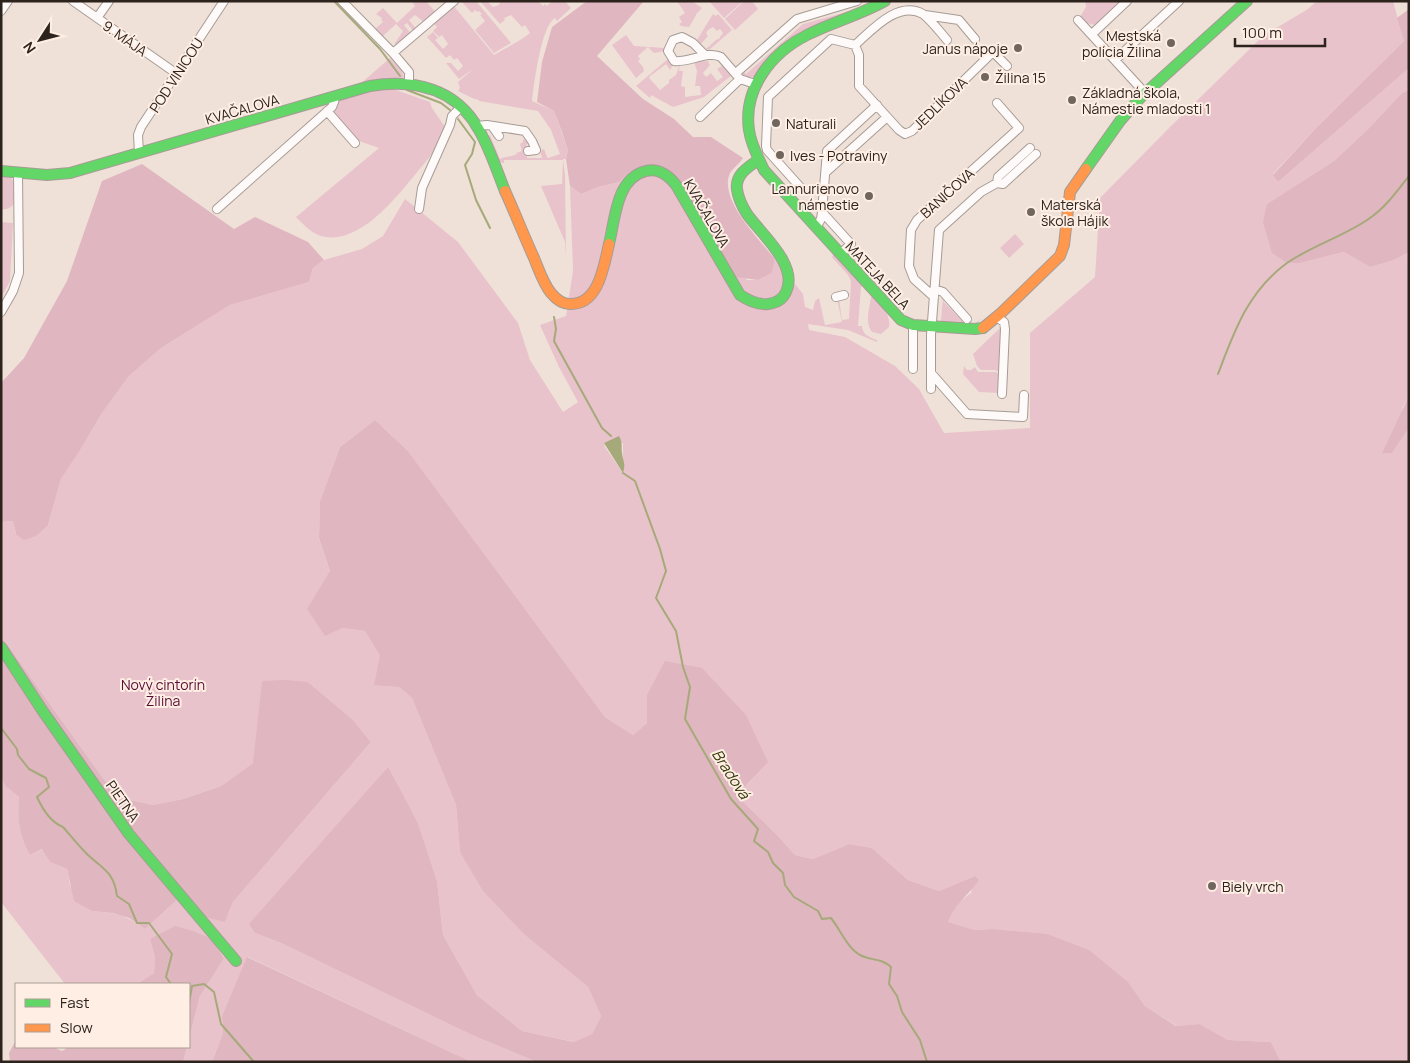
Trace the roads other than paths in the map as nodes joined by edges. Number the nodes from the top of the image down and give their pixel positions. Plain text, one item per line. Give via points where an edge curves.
1 (8, 1) edge
2 (73, 1) edge
3 (108, 1) edge
4 (224, 1) edge
5 (342, 1) edge
6 (454, 1) edge
7 (858, 1) edge
8 (885, 1) edge
9 (1127, 1) edge
10 (1179, 1) edge
11 (1247, 1) edge
12 (1, 11) edge
13 (924, 15) junction
14 (97, 18) junction
15 (1078, 20) dead end
16 (825, 28) junction
17 (1092, 34) junction
18 (830, 39) junction
19 (975, 39) dead end
20 (947, 40) dead end
21 (855, 45) junction
22 (393, 53) junction
23 (705, 55) junction
24 (1115, 60) junction
25 (1007, 66) dead end
26 (177, 74) junction
27 (738, 76) junction
28 (409, 84) junction
29 (754, 88) junction
30 (1145, 93) junction
31 (335, 96) junction
32 (768, 97) junction
33 (997, 103) dead end
34 (877, 105) junction
35 (461, 107) junction
36 (327, 111) junction
37 (700, 116) dead end
38 (887, 117) junction
39 (476, 126) junction
40 (492, 126) junction
41 (499, 136) dead end
42 (355, 143) dead end
43 (528, 151) dead end
44 (1033, 151) dead end
45 (139, 153) junction
46 (758, 160) junction
47 (1, 171) edge
48 (826, 172) junction
49 (18, 173) junction
50 (793, 179) junction
51 (801, 188) dead end
52 (782, 190) junction
53 (217, 209) dead end
54 (419, 209) dead end
55 (822, 212) junction
56 (816, 228) junction
57 (840, 254) junction
58 (934, 293) junction
59 (1, 312) edge
60 (999, 314) junction
61 (967, 319) dead end
62 (912, 325) junction
63 (932, 326) junction
64 (913, 369) dead end
65 (931, 373) junction
66 (931, 389) dead end
67 (1002, 394) dead end
68 (1024, 395) dead end
69 (1, 647) edge
70 (236, 961) dead end

1 - 12 street
2 - 14 street, 9. MÁJA
3 - 14 street
4 - 26 street, POD VINICOU
5 - 22 street
6 - 22 street
7 - 27 street via 797,19
8 - 16 street, MATEJA BELA via 869,11
9 - 17 street
10 - 24 street
11 - 30 street, MATEJA BELA
13 - 19 street via 959,20
13 - 20 street
13 - 21 street via 912,10 894,12
14 - 26 street, 9. MÁJA
15 - 17 street
16 - 18 street
16 - 29 street, MATEJA BELA via 776,56
17 - 24 street
18 - 21 street
18 - 32 street
21 - 34 street, JEDLÍKOVA via 859,55 858,84
22 - 28 street via 409,72
23 - 23 street via 682,62 674,61 668,51 673,40 682,37
23 - 27 street via 717,54
24 - 30 street
25 - 38 street, JEDLÍKOVA via 993,52 905,134
26 - 45 street, POD VINICOU via 139,131
27 - 29 street
27 - 37 street
28 - 31 street, KVAČALOVA via 380,84
28 - 35 street, KVAČALOVA via 439,91
29 - 32 street
29 - 46 street, MATEJA BELA via 748,128
30 - 60 street, MATEJA BELA via 1120,121 1070,192 1060,256
31 - 36 street
31 - 45 street, KVAČALOVA
32 - 50 street via 768,153
33 - 58 street, BANIČOVA via 1019,128 917,220 910,230 910,273 924,289
34 - 38 street, JEDLÍKOVA
34 - 48 street via 827,151
35 - 39 street, KVAČALOVA
35 - 54 street via 450,118 450,126 422,188
36 - 42 street
36 - 53 street
38 - 48 street
39 - 40 street
39 - 46 street, KVAČALOVA via 546,286 556,299 569,305 584,302 594,293 628,182 639,173 654,170 672,180 740,294 759,305 777,301 787,288 788,272 743,207 736,185 745,169
40 - 41 street
40 - 43 street via 525,131 536,150
44 - 58 street, BANIČOVA via 939,230
45 - 49 street, KVAČALOVA via 61,174
46 - 52 street, MATEJA BELA
47 - 49 street, KVAČALOVA
48 - 55 street
49 - 59 street via 19,273 14,291
50 - 51 street
50 - 52 street
52 - 56 street, MATEJA BELA
55 - 56 street
55 - 57 street via 851,244
56 - 57 street, MATEJA BELA
57 - 62 street, MATEJA BELA via 895,316
58 - 61 street, BANIČOVA via 943,292
58 - 63 street, BANIČOVA
60 - 63 street, MATEJA BELA via 983,328
60 - 67 street via 1005,329
62 - 63 street, MATEJA BELA
62 - 64 street
63 - 65 street, BANIČOVA
65 - 66 street, BANIČOVA
65 - 68 street via 967,414 1023,417
69 - 70 street, PIETNA via 129,834

